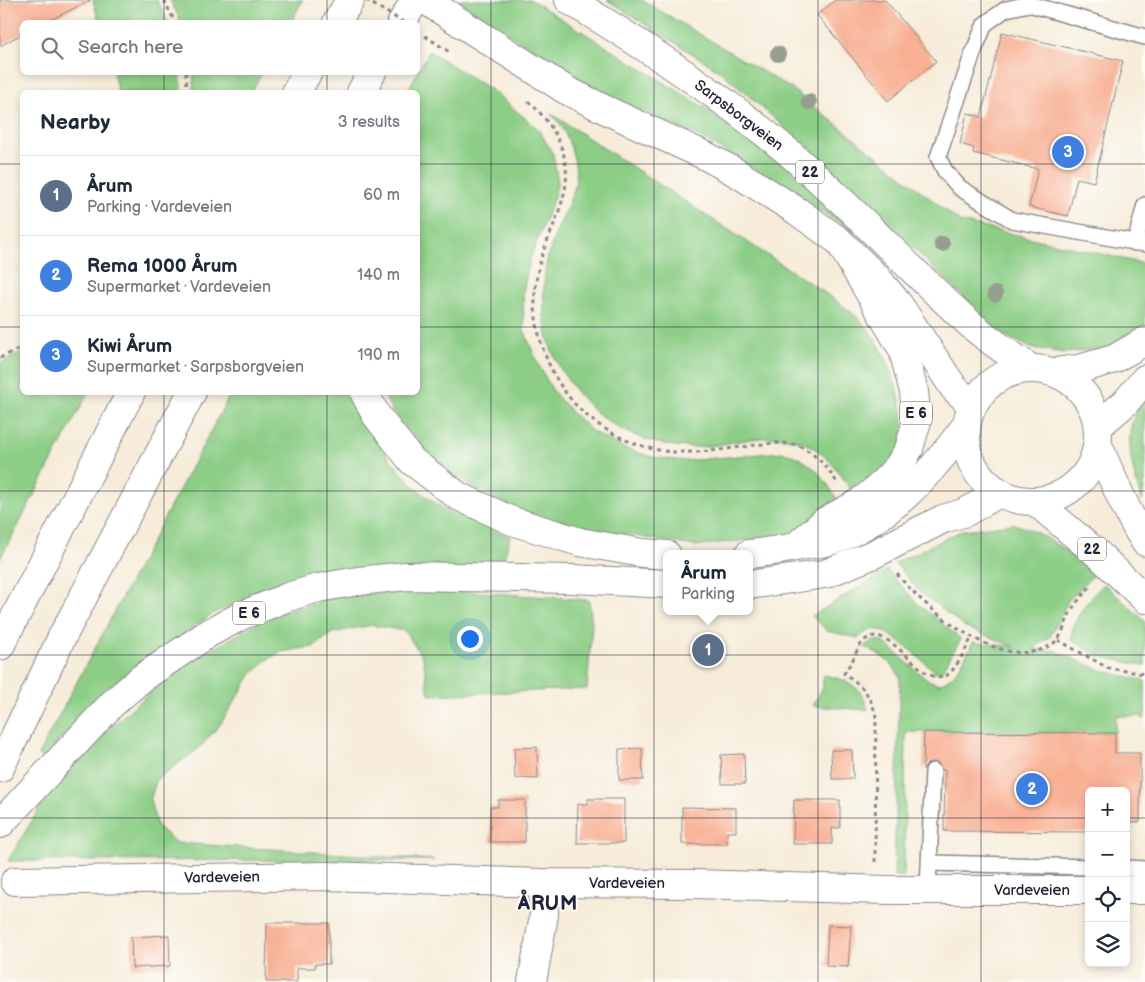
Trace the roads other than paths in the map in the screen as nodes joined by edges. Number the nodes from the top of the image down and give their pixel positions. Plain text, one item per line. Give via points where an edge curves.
1 (350, 0) edge
2 (415, 0) edge
3 (424, 0) edge
4 (569, 0) edge
5 (338, 20) edge
6 (403, 20) edge
7 (1145, 37) edge
8 (306, 75) edge
9 (370, 75) edge
10 (379, 75) edge
11 (297, 90) edge
12 (362, 90) edge
13 (376, 90) edge
14 (1145, 204) edge
15 (839, 241) junction
16 (1140, 244) edge
17 (1145, 341) edge
18 (1043, 370) junction
19 (1145, 379) edge
20 (129, 395) edge
21 (190, 395) edge
22 (366, 395) edge
23 (969, 416) junction
24 (1098, 436) junction
25 (999, 493) junction
26 (1036, 502) junction
27 (1145, 542) edge
28 (795, 547) junction
29 (753, 553) edge
30 (663, 554) edge
31 (663, 584) edge
32 (753, 585) edge
33 (1145, 599) edge
34 (0, 646) edge
35 (0, 768) edge
36 (933, 771) dead end
37 (0, 824) edge
38 (1085, 867) edge
39 (1130, 868) edge
40 (1145, 869) edge
41 (929, 876) junction
42 (15, 881) dead end
43 (543, 883) junction
44 (1085, 890) edge
45 (1130, 890) edge
46 (1145, 890) edge
47 (532, 982) edge

1 - 5 main road
2 - 6 main road
3 - 15 main road via 566,90 738,173
4 - 18 main road, Sarpsborgveien / 22 via 633,39 740,114 851,208 971,325
7 - 16 lane via 1029,4 1006,10 985,24 938,157 960,188 1012,220
8 - 11 main road
9 - 12 main road
10 - 13 main road
14 - 16 lane
15 - 23 main road via 899,305
15 - 28 main road, E 6 via 903,350 914,392 917,421 909,449 898,467 859,503 824,522
17 - 18 main road via 1114,359 1083,368
18 - 23 main road via 1012,371 996,379 982,390
18 - 24 main road, 22 via 1071,381 1084,394 1093,409
19 - 24 main road
20 - 34 main road
21 - 35 main road via 62,638
22 - 30 main road via 376,415 412,461 458,496 512,521 580,542
23 - 25 main road via 966,447 972,466
23 - 28 main road via 938,464 890,510 862,528 831,540
24 - 26 main road via 1091,466 1077,484 1058,496
24 - 27 main road, 22 via 1115,487
25 - 26 main road via 1017,500
25 - 32 main road via 966,512 825,574
26 - 33 main road, 22
28 - 29 main road
31 - 37 main road, E 6 via 406,576 350,582 288,597 209,632 142,678 113,703
36 - 41 lane
38 - 41 lane
39 - 40 lane
41 - 43 main road, Vardeveien via 874,889
41 - 44 main road, Vardeveien
42 - 43 main road, Vardeveien via 326,876
43 - 47 main road via 544,915
45 - 46 main road

